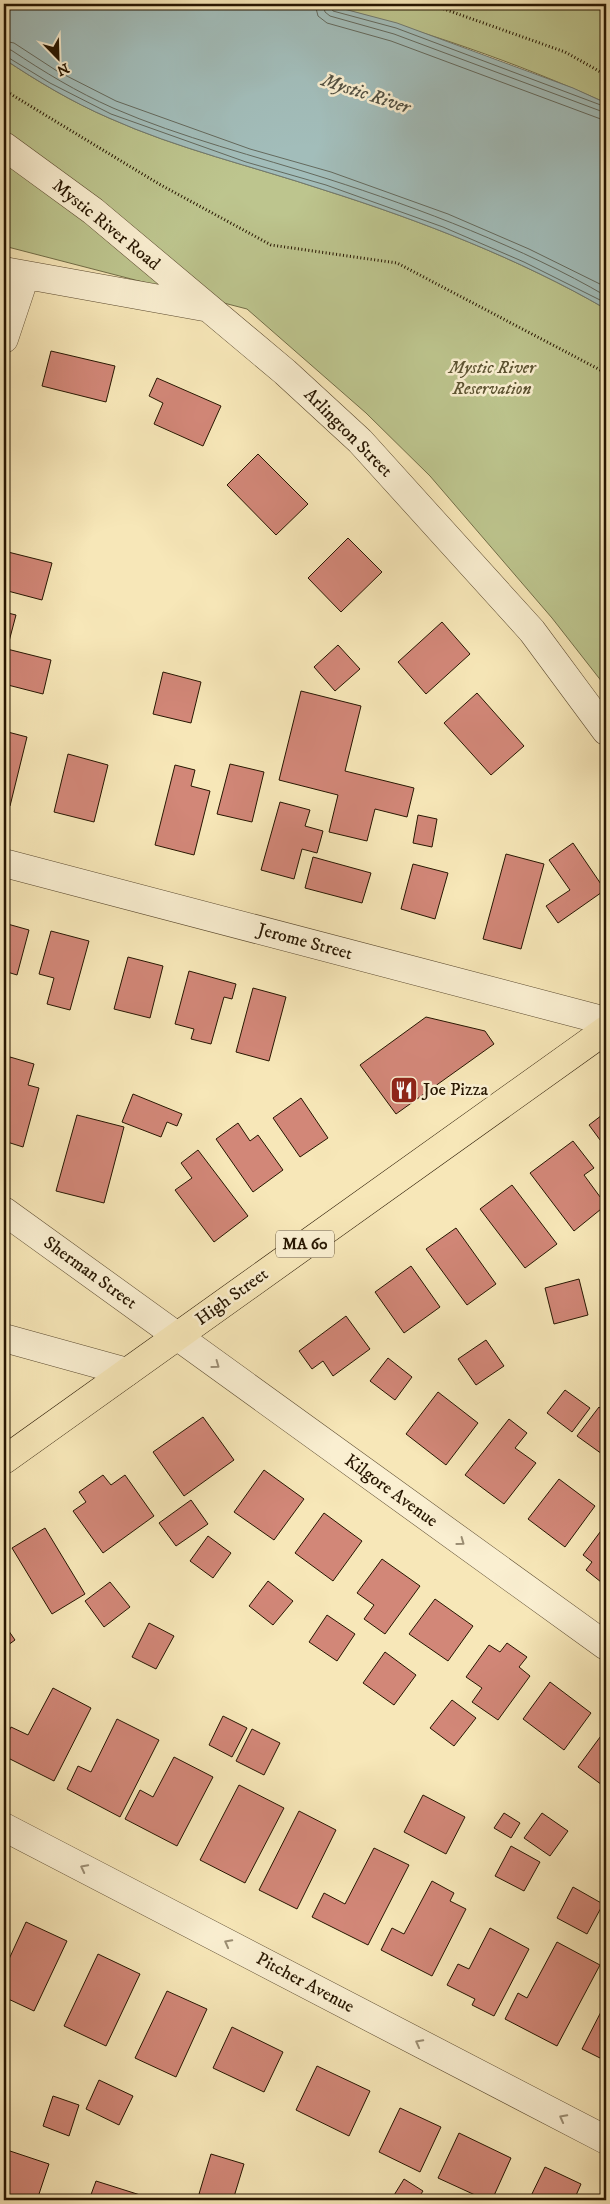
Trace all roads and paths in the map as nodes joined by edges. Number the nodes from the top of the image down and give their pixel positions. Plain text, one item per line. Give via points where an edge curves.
1 (430, 4) edge
2 (606, 76) edge
3 (4, 90) edge
4 (4, 146) edge
5 (14, 273) edge
6 (206, 308) junction
7 (4, 339) edge
8 (606, 373) edge
9 (606, 731) edge
10 (4, 863) edge
11 (606, 1022) edge
12 (606, 1030) edge
13 (4, 1210) edge
14 (177, 1336) junction
15 (4, 1338) edge
16 (127, 1372) junction
17 (4, 1460) edge
18 (606, 1646) edge
19 (4, 1827) edge
20 (606, 2140) edge

1 - 2 path via 565,52
3 - 8 path via 159,184 272,245 397,263
4 - 6 street, Mystic River Road via 92,211
5 - 6 street, Arlington Street
5 - 7 street
6 - 9 street, Arlington Street via 285,372 360,441 532,631
10 - 11 street, Jerome Street
12 - 14 main road, High Street / MA 60
13 - 14 street, Sherman Street
14 - 16 main road, High Street / MA 60
14 -> 18 street, Kilgore Avenue
15 - 16 street
16 - 17 main road, High Street / MA 60
20 -> 19 street, Pitcher Avenue

